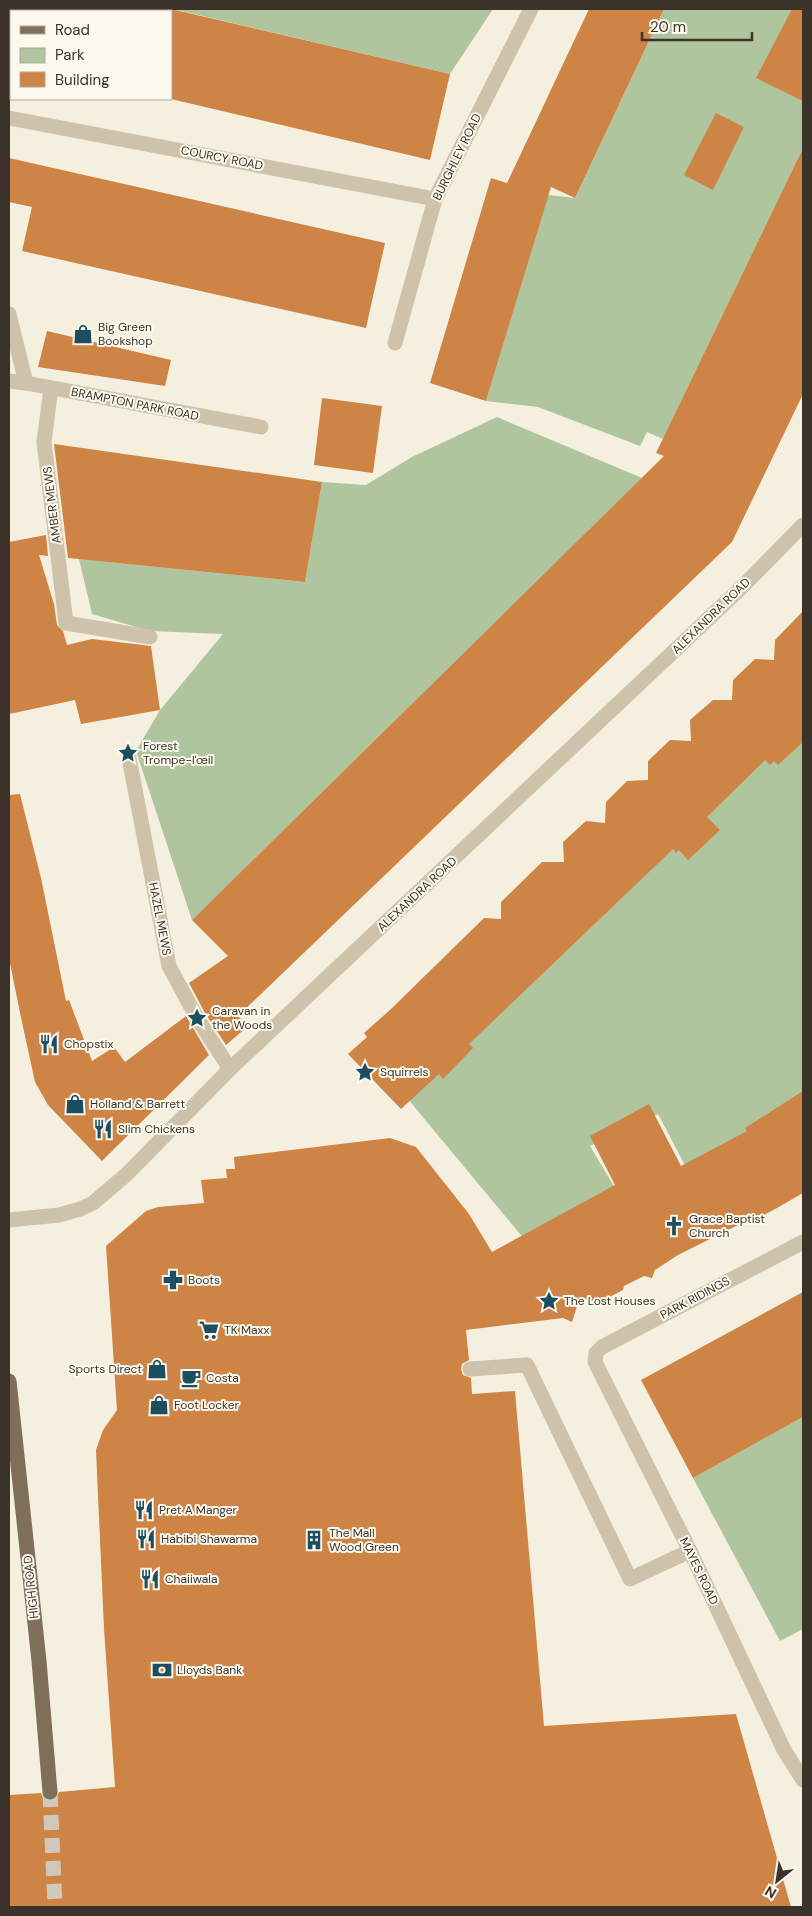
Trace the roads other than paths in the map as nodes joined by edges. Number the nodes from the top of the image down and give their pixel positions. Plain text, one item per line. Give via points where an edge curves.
1 (531, 9) edge
2 (9, 118) edge
3 (435, 199) junction
4 (9, 314) edge
5 (395, 343) dead end
6 (9, 381) edge
7 (26, 383) junction
8 (51, 388) junction
9 (261, 428) dead end
10 (803, 525) edge
11 (150, 637) dead end
12 (128, 753) dead end
13 (230, 1069) junction
14 (9, 1220) edge
15 (803, 1242) edge
16 (595, 1362) joint
17 (470, 1369) dead end
18 (9, 1381) edge
19 (690, 1551) junction
20 (803, 1780) edge
21 (50, 1792) tunnel mouth

1 - 3 street, BURGHLEY ROAD
2 - 3 street, COURCY ROAD
3 - 5 street, BURGHLEY ROAD
4 - 7 street
6 - 7 street, BRAMPTON PARK ROAD
7 - 8 street, BRAMPTON PARK ROAD
8 - 9 street, BRAMPTON PARK ROAD
8 - 11 street, AMBER MEWS via 44,442 66,623
10 - 13 street, ALEXANDRA ROAD via 741,588
12 - 13 street, HAZEL MEWS via 169,966
13 - 14 street, ALEXANDRA ROAD via 128,1174 93,1203 59,1215
15 - 16 street, PARK RIDINGS via 602,1347 596,1353
16 - 19 street, MAYES ROAD
17 - 19 street via 527,1365 630,1579
18 - 21 main road, HIGH ROAD
19 - 20 street, MAYES ROAD via 784,1750

